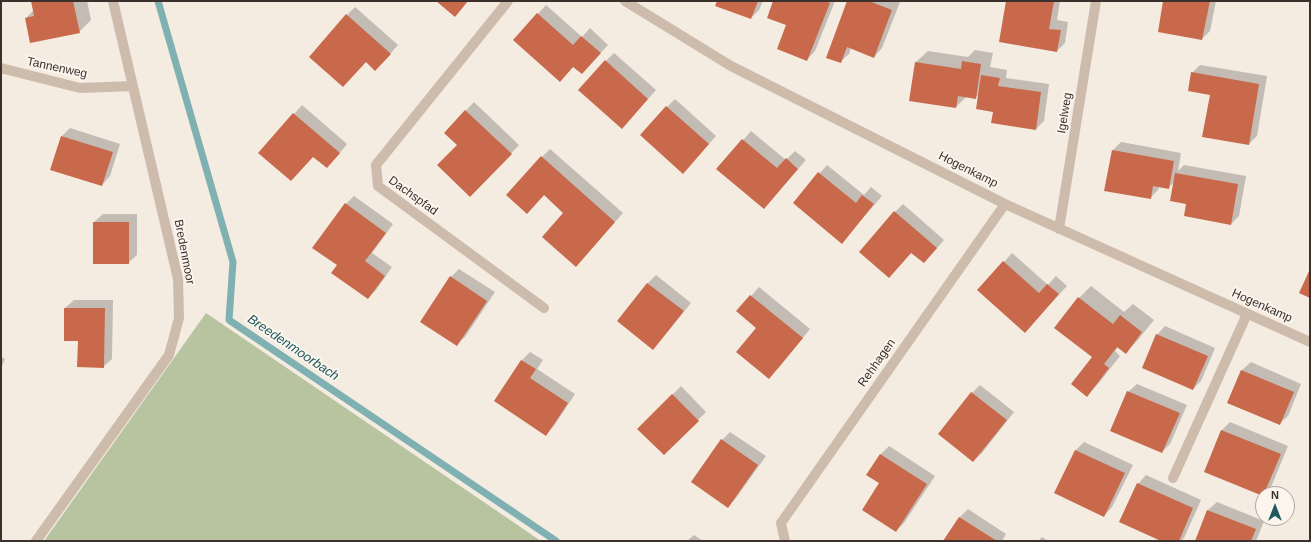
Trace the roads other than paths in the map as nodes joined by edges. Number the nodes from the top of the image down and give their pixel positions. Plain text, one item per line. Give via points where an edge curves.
1 (113, 1) edge
2 (508, 1) edge
3 (625, 1) edge
4 (1096, 1) edge
5 (1, 68) edge
6 (133, 86) junction
7 (1005, 204) junction
8 (1058, 229) junction
9 (544, 308) dead end
10 (1247, 314) junction
11 (1310, 342) edge
12 (1173, 478) dead end
13 (36, 541) edge
14 (785, 541) edge

1 - 6 street, Bredenmoor
2 - 9 street, Dachspfad via 376,166 378,186
3 - 7 street, Hogenkamp via 731,66
4 - 8 street, Igelweg
5 - 6 street, Tannenweg via 80,88
6 - 13 street, Bredenmoor via 178,279 179,318 169,355
7 - 8 street, Hogenkamp
7 - 14 street, Rehhagen via 781,523
8 - 10 street, Hogenkamp
10 - 11 street, Hogenkamp
10 - 12 street

